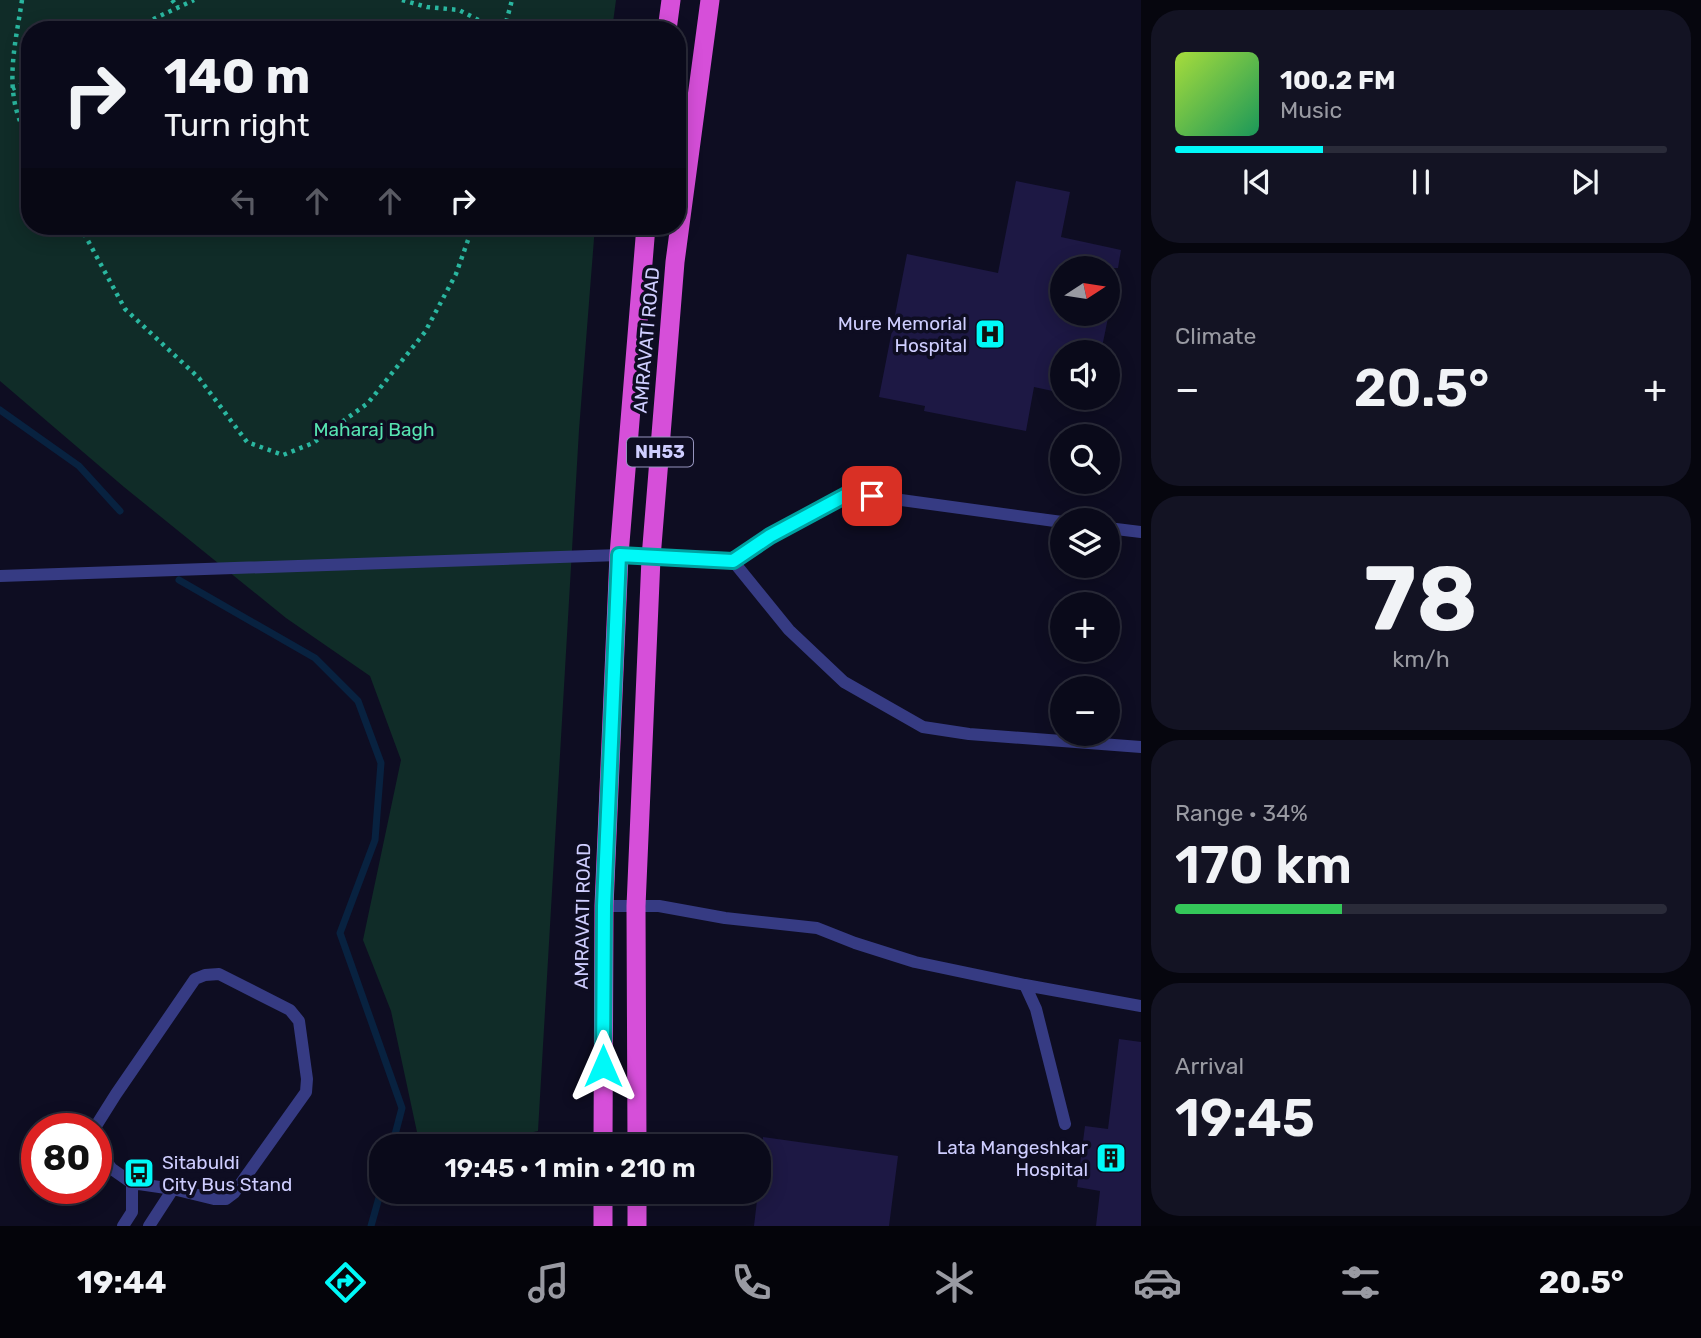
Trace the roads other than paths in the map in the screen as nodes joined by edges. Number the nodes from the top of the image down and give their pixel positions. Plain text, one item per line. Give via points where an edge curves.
1 (671, 0) edge
2 (710, 0) edge
3 (668, 21) edge
4 (686, 180) edge
5 (645, 235) edge
6 (679, 235) edge
7 (1050, 520) edge
8 (1120, 529) edge
9 (1141, 532) edge
10 (619, 555) junction
11 (651, 558) junction
12 (733, 561) junction
13 (0, 576) edge
14 (1141, 747) edge
15 (604, 906) junction
16 (636, 906) junction
17 (1025, 985) junction
18 (1141, 1006) edge
19 (104, 1113) edge
20 (1065, 1124) dead end
21 (603, 1134) edge
22 (637, 1134) edge
23 (112, 1169) edge
24 (132, 1183) junction
25 (173, 1189) junction
26 (603, 1204) edge
27 (637, 1204) edge
28 (123, 1226) edge
29 (149, 1226) edge
30 (603, 1226) edge
31 (638, 1226) edge

1 - 3 highway
2 - 4 highway, AMRAVATI ROAD / NH53
5 - 10 highway, AMRAVATI ROAD / NH53
6 - 11 highway, AMRAVATI ROAD / NH53
7 - 12 lane via 850,493
8 - 9 lane
10 - 11 lane
10 - 13 lane
10 - 15 highway, AMRAVATI ROAD / NH53
11 - 12 lane
11 - 16 highway, AMRAVATI ROAD / NH53
12 - 14 lane via 789,630 844,682 923,727
15 - 16 lane
15 - 21 highway, AMRAVATI ROAD / NH53
16 - 17 lane via 817,928 915,962
16 - 22 highway, AMRAVATI ROAD / NH53
17 - 18 lane
17 - 20 lane via 1036,1009
19 - 25 lane via 195,979 219,974 290,1010 299,1021 306,1091 226,1199
23 - 24 lane
24 - 25 lane
24 - 28 lane via 132,1212
25 - 29 lane
26 - 30 highway
27 - 31 highway

